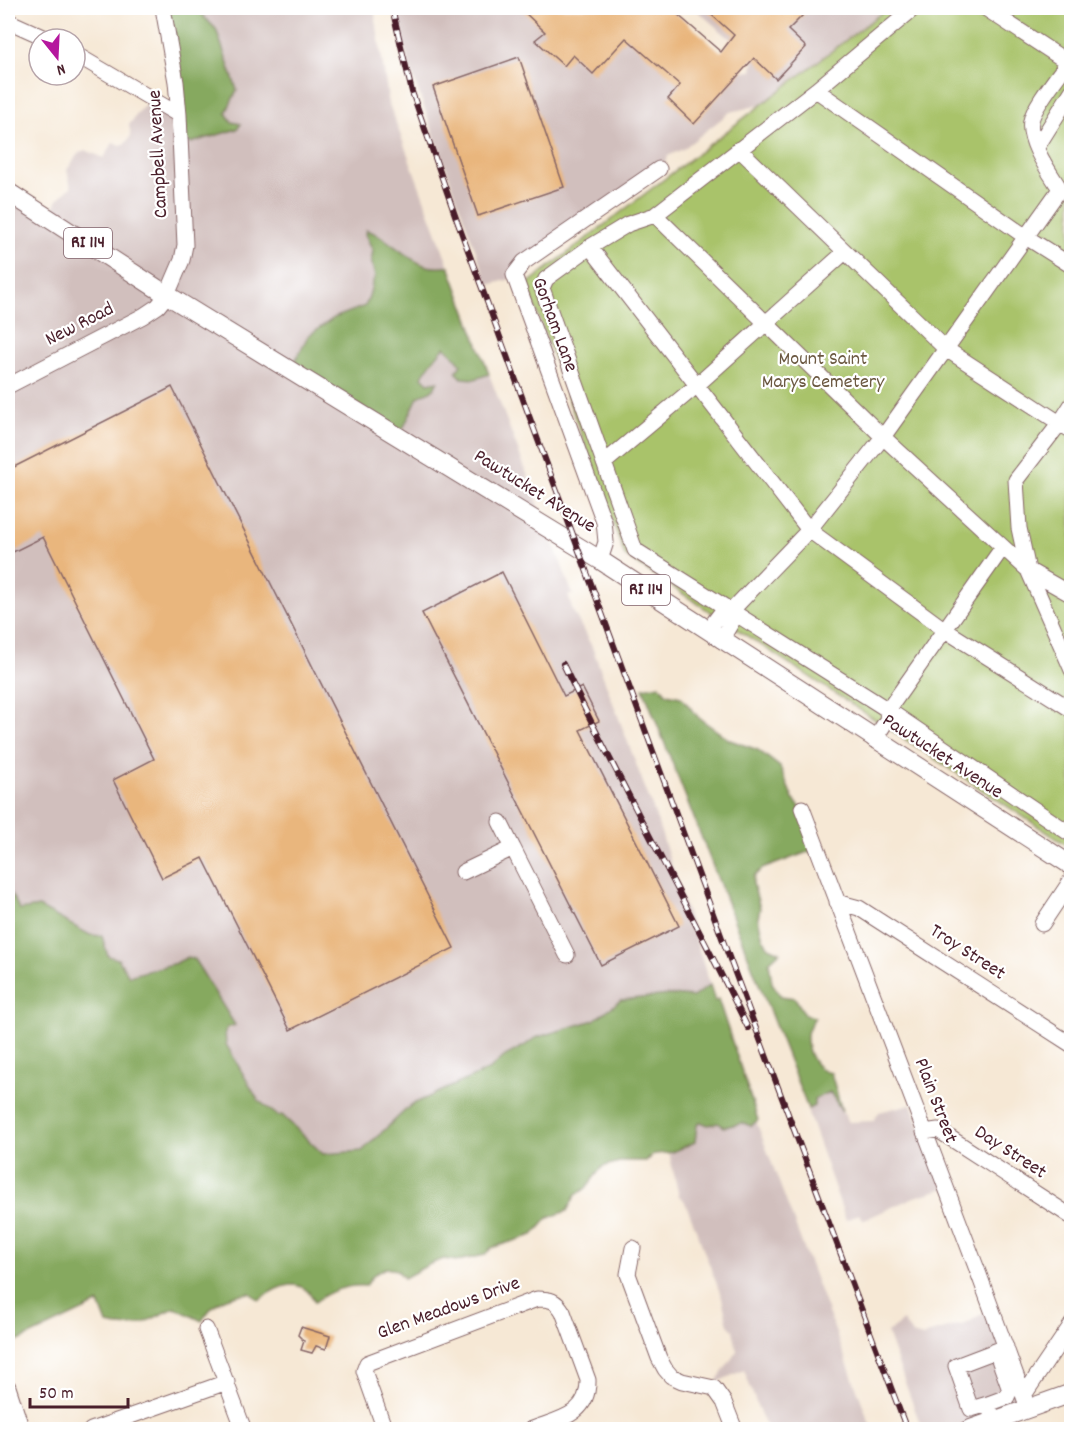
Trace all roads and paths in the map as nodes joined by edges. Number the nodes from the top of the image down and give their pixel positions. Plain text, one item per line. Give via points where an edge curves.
1 (163, 8) edge
2 (914, 8) edge
3 (985, 8) edge
4 (8, 21) edge
5 (27, 30) edge
6 (87, 61) edge
7 (1070, 64) edge
8 (816, 90) junction
9 (1071, 91) edge
10 (179, 115) junction
11 (1036, 147) junction
12 (739, 149) junction
13 (659, 169) dead end
14 (1066, 190) edge
15 (8, 192) edge
16 (655, 215) junction
17 (1026, 237) junction
18 (590, 247) junction
19 (845, 252) junction
20 (1071, 266) edge
21 (167, 295) junction
22 (766, 324) junction
23 (946, 349) junction
24 (8, 386) edge
25 (696, 386) junction
26 (1071, 404) edge
27 (1066, 427) edge
28 (883, 437) junction
29 (604, 463) junction
30 (809, 530) junction
31 (1002, 547) junction
32 (600, 560) junction
33 (1028, 570) junction
34 (1071, 595) edge
35 (730, 611) junction
36 (945, 630) junction
37 (715, 635) junction
38 (1071, 670) edge
39 (888, 710) junction
40 (1071, 710) edge
41 (874, 740) junction
42 (802, 808) dead end
43 (1071, 818) edge
44 (500, 822) dead end
45 (1052, 822) junction
46 (1071, 835) edge
47 (513, 848) junction
48 (1071, 866) edge
49 (463, 872) dead end
50 (1071, 879) edge
51 (837, 902) junction
52 (1042, 924) dead end
53 (567, 955) dead end
54 (1071, 1045) edge
55 (924, 1132) junction
56 (1071, 1217) edge
57 (633, 1248) dead end
58 (1071, 1324) edge
59 (206, 1329) dead end
60 (1001, 1349) junction
61 (227, 1382) junction
62 (8, 1388) edge
63 (1071, 1393) edge
64 (1016, 1395) junction
65 (993, 1418) edge
66 (22, 1430) edge
67 (91, 1430) edge
68 (244, 1430) edge
69 (385, 1430) edge
70 (530, 1430) edge
71 (735, 1430) edge
72 (968, 1430) edge

1 - 10 street, Campbell Avenue
2 - 8 street
3 - 7 street
4 - 5 street
6 - 10 street
7 - 11 street via 1030,121
8 - 12 street
8 - 17 street
9 - 11 street
10 - 21 street, Campbell Avenue via 185,245
11 - 14 street
12 - 16 street
12 - 19 street
13 - 32 street, Gorham Lane via 524,262 513,275 604,522 606,542
14 - 17 street
15 - 21 main road, Pawtucket Avenue / RI 114
16 - 18 street via 628,224
16 - 22 street
17 - 20 street
17 - 23 street
18 - 25 street
18 - 29 street via 546,279 542,288
19 - 22 street
19 - 23 street
21 - 24 street, New Road via 143,316
21 - 32 main road, Pawtucket Avenue / RI 114
22 - 25 street
22 - 28 street
23 - 27 street
23 - 28 street
25 - 29 street
25 - 30 street
26 - 27 street
27 - 33 street via 1016,480 1019,528
28 - 30 street
28 - 31 street
29 - 35 street via 635,550
30 - 35 street
30 - 36 street
31 - 33 street
31 - 36 street
32 - 37 main road, Pawtucket Avenue / RI 114
33 - 34 street
33 - 38 street
35 - 37 street via 721,613
35 - 39 street
36 - 39 street
36 - 40 street
37 - 41 main road, Pawtucket Avenue / RI 114
39 - 41 street via 887,720
39 - 45 street
41 - 48 main road, Pawtucket Avenue / RI 114
42 - 51 street, Plain Street
43 - 45 street
44 - 47 street
45 - 46 street
47 - 49 street
47 - 53 street
50 - 52 street
51 - 54 street, Troy Street via 859,909
51 - 55 street, Plain Street
55 - 56 street, Day Street via 938,1130
55 - 60 street, Plain Street
57 - 71 street via 628,1274 659,1358 671,1376 682,1382 714,1388
58 - 64 street
59 - 61 street
60 - 64 street, Plain Street
60 - 65 street via 956,1366 971,1409
61 - 67 street
61 - 68 street
62 - 66 street
63 - 64 main road
64 - 65 main road
65 - 72 main road
69 - 70 street, Glen Meadows Drive via 364,1371 367,1363 537,1299 550,1299 563,1312 588,1380 587,1397 574,1413

